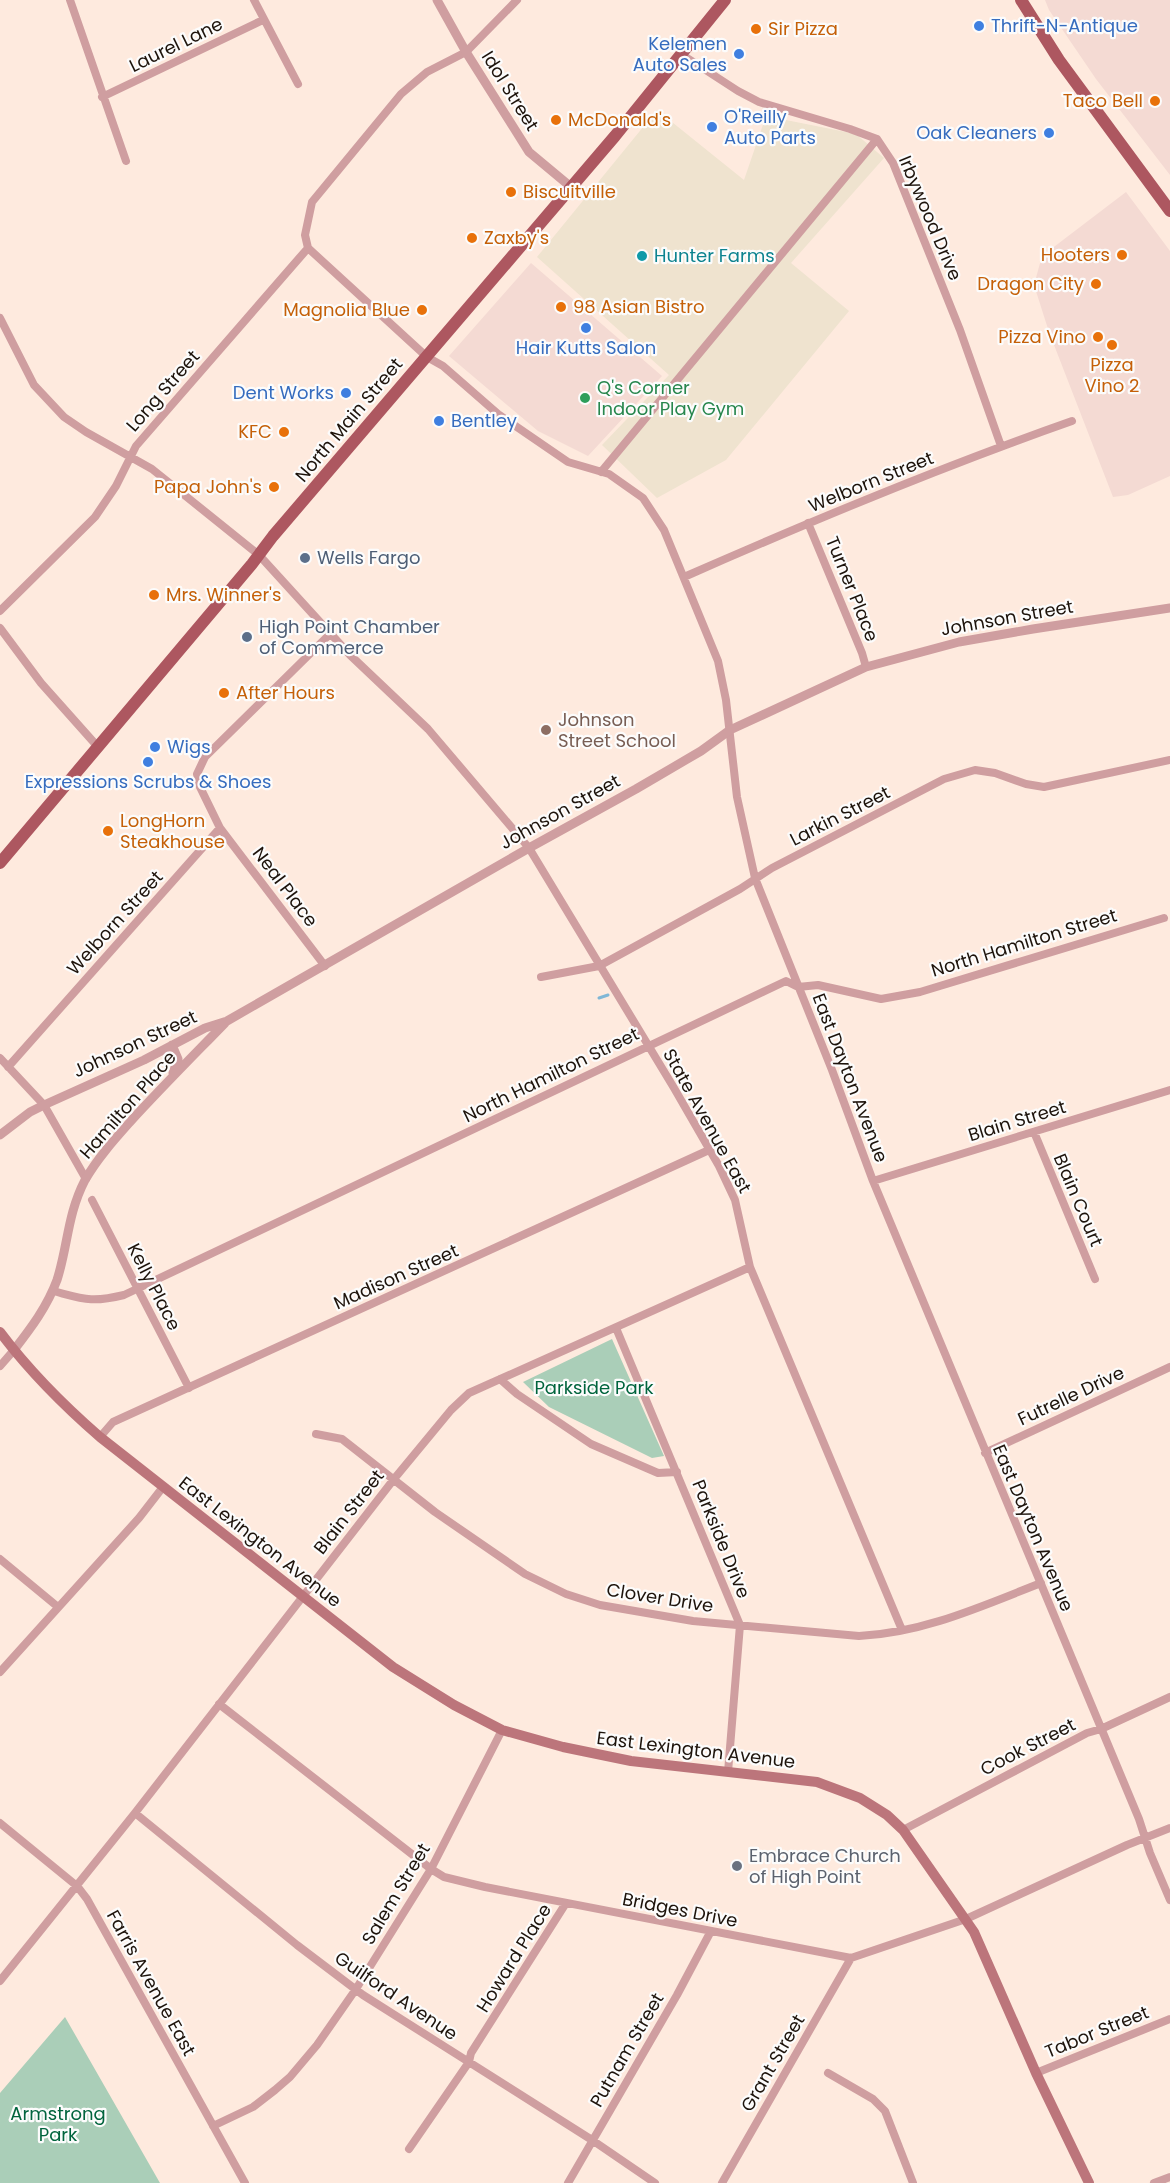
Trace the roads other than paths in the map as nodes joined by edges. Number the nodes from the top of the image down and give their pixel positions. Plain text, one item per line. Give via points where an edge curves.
1 (70, 0) edge
2 (254, 0) edge
3 (437, 0) edge
4 (517, 0) edge
5 (725, 0) edge
6 (1020, 0) edge
7 (263, 20) junction
8 (466, 52) junction
9 (681, 54) junction
10 (298, 84) dead end
11 (102, 97) junction
12 (877, 139) junction
13 (126, 161) dead end
14 (571, 188) junction
15 (1170, 211) edge
16 (308, 248) junction
17 (0, 318) edge
18 (427, 357) junction
19 (1072, 421) dead end
20 (1002, 446) junction
21 (132, 457) junction
22 (601, 472) junction
23 (808, 523) junction
24 (259, 555) junction
25 (684, 577) junction
26 (1170, 609) edge
27 (0, 611) edge
28 (0, 628) edge
29 (330, 634) junction
30 (866, 668) junction
31 (730, 730) junction
32 (99, 747) junction
33 (1170, 760) edge
34 (220, 828) junction
35 (529, 848) junction
36 (0, 863) edge
37 (755, 878) junction
38 (1164, 918) dead end
39 (325, 966) junction
40 (599, 966) junction
41 (542, 977) dead end
42 (798, 987) junction
43 (227, 1022) junction
44 (172, 1045) junction
45 (648, 1047) junction
46 (0, 1058) edge
47 (8, 1067) junction
48 (169, 1080) junction
49 (1170, 1090) edge
50 (44, 1105) junction
51 (1034, 1132) junction
52 (0, 1135) edge
53 (709, 1150) junction
54 (86, 1179) junction
55 (873, 1181) junction
56 (92, 1200) dead end
57 (750, 1267) junction
58 (1095, 1280) dead end
59 (137, 1288) junction
60 (53, 1291) junction
61 (616, 1328) junction
62 (0, 1332) edge
63 (14, 1350) junction
64 (0, 1366) edge
65 (1170, 1367) edge
66 (500, 1379) junction
67 (189, 1388) junction
68 (316, 1434) dead end
69 (100, 1437) junction
70 (986, 1453) junction
71 (677, 1472) junction
72 (394, 1479) junction
73 (163, 1488) junction
74 (0, 1558) edge
75 (1041, 1583) junction
76 (303, 1596) junction
77 (58, 1607) junction
78 (740, 1625) junction
79 (902, 1630) junction
80 (0, 1672) edge
81 (1170, 1697) edge
82 (219, 1704) junction
83 (1101, 1729) junction
84 (502, 1730) junction
85 (728, 1772) junction
86 (135, 1813) junction
87 (0, 1823) edge
88 (1170, 1828) edge
89 (903, 1830) junction
90 (1146, 1838) junction
91 (431, 1869) junction
92 (77, 1886) junction
93 (1170, 1900) edge
94 (566, 1903) junction
95 (966, 1919) junction
96 (711, 1931) junction
97 (851, 1958) junction
98 (0, 1980) edge
99 (356, 1989) junction
100 (1170, 2019) edge
101 (469, 2062) junction
102 (828, 2073) dead end
103 (1036, 2073) junction
104 (213, 2126) junction
105 (592, 2140) junction
106 (409, 2149) dead end
107 (1170, 2177) edge
108 (245, 2183) edge
109 (568, 2183) edge
110 (655, 2183) edge
111 (722, 2183) edge
112 (913, 2183) edge
113 (1089, 2183) edge
114 (1154, 2183) edge

1 - 11 street
2 - 7 street
3 - 8 street, Idol Street
4 - 8 street
5 - 9 main road, North Main Street
6 - 15 main road
7 - 10 street
7 - 11 street, Laurel Lane
8 - 14 street, Idol Street via 529,152
8 - 16 street via 428,72 401,94 312,202 305,235
9 - 12 street via 759,102
9 - 14 main road, North Main Street
11 - 13 street
12 - 20 street, Irbywood Drive via 893,163
12 - 22 street
14 - 18 main road, North Main Street
16 - 18 street, East Dayton Avenue
16 - 21 street, Long Street via 143,437
17 - 21 street, State Avenue East via 40,393 64,417
18 - 22 street, East Dayton Avenue via 498,414 568,462
18 - 24 main road, North Main Street
19 - 20 street, Welborn Street
20 - 23 street, Welborn Street
21 - 24 street, State Avenue East
21 - 27 street, Long Street via 94,517
22 - 25 street, East Dayton Avenue via 643,498 664,530
23 - 25 street, Welborn Street
23 - 30 street, Turner Place
24 - 29 street, State Avenue East
24 - 32 main road, North Main Street
25 - 31 street, East Dayton Avenue via 718,661
26 - 30 street, Johnson Street via 959,642
28 - 32 street via 41,683
29 - 34 street via 205,758 197,774
29 - 35 street, State Avenue East via 428,729
30 - 31 street, Johnson Street
31 - 35 street, Johnson Street via 692,757
31 - 37 street, East Dayton Avenue via 737,797
32 - 36 main road, North Main Street
33 - 37 street, Larkin Street via 1044,787 995,772 975,770 956,775
34 - 39 street, Neal Place
34 - 47 street, Welborn Street
35 - 39 street, Johnson Street
35 - 40 street, State Avenue East
37 - 40 street, Larkin Street
37 - 42 street, East Dayton Avenue
38 - 42 street, North Hamilton Street via 920,992 881,999 818,985
39 - 43 street, Johnson Street
40 - 41 street, Larkin Street
40 - 45 street, State Avenue East
42 - 45 street, North Hamilton Street via 786,981
42 - 55 street, East Dayton Avenue
43 - 44 street, Johnson Street
43 - 48 street, Hamilton Place
44 - 48 street via 178,1059
44 - 50 street, Johnson Street
45 - 53 street, State Avenue East
45 - 59 street, North Hamilton Street
46 - 47 street
47 - 50 street
48 - 54 street, Hamilton Place via 113,1141
49 - 51 street, Blain Street
50 - 52 street, Johnson Street
50 - 54 street
51 - 55 street, Blain Street
51 - 58 street, Blain Court
53 - 57 street, State Avenue East via 735,1200
53 - 67 street, Madison Street
54 - 60 street, Hamilton Place via 71,1212
55 - 70 street, East Dayton Avenue
56 - 59 street, Kelly Place
57 - 61 street, Blain Street
57 - 79 street, State Avenue East
59 - 60 street, North Hamilton Street via 104,1300
59 - 67 street, Kelly Place
60 - 63 street
61 - 66 street, Blain Street
61 - 71 street, Parkside Drive
62 - 63 main road, East Lexington Avenue
63 - 64 street
63 - 69 main road, East Lexington Avenue via 58,1401
65 - 70 street, Futrelle Drive
66 - 71 street via 591,1444 658,1473
66 - 72 street, Blain Street via 469,1393
67 - 69 street, Madison Street via 113,1422
68 - 72 street, Clover Drive via 342,1439
69 - 73 main road, East Lexington Avenue
70 - 75 street, East Dayton Avenue
71 - 78 street, Parkside Drive
72 - 76 street, Blain Street
72 - 78 street, Clover Drive via 525,1574 566,1594 645,1614
73 - 76 main road, East Lexington Avenue
73 - 77 street
74 - 77 street
75 - 79 street, Clover Drive via 938,1622
75 - 83 street, East Dayton Avenue
76 - 82 street, Blain Street
76 - 84 main road, East Lexington Avenue via 417,1683
77 - 80 street
78 - 79 street, Clover Drive via 859,1636
78 - 85 street, Parkside Drive
81 - 83 street, Cook Street
82 - 86 street, Blain Street
82 - 91 street, Bridges Drive
83 - 89 street, Cook Street
83 - 90 street, East Dayton Avenue
84 - 85 main road, East Lexington Avenue via 631,1761
84 - 91 street, Salem Street
85 - 89 main road, East Lexington Avenue via 817,1782 860,1798
86 - 92 street, Blain Street
86 - 99 street, Guilford Avenue
87 - 92 street, Farris Avenue East
88 - 90 street, Bridges Drive
89 - 95 main road, East Lexington Avenue
90 - 93 street, East Dayton Avenue
90 - 95 street, Bridges Drive
91 - 94 street, Bridges Drive via 444,1877
91 - 99 street, Salem Street
92 - 98 street, Blain Street
92 - 104 street, Farris Avenue East
94 - 96 street, Bridges Drive
94 - 101 street, Howard Place
95 - 97 street, Bridges Drive
95 - 103 main road, East Lexington Avenue
96 - 97 street, Bridges Drive
96 - 105 street, Putnam Street
97 - 111 street, Grant Street
99 - 101 street, Guilford Avenue
99 - 104 street, Salem Street via 290,2076 254,2107
100 - 103 street, Tabor Street
101 - 105 street, Guilford Avenue
101 - 106 street, Howard Place
102 - 112 street via 873,2099 885,2111
103 - 113 main road, East Lexington Avenue
104 - 108 street, Farris Avenue East
105 - 109 street, Putnam Street
105 - 110 street, Guilford Avenue
107 - 114 street

